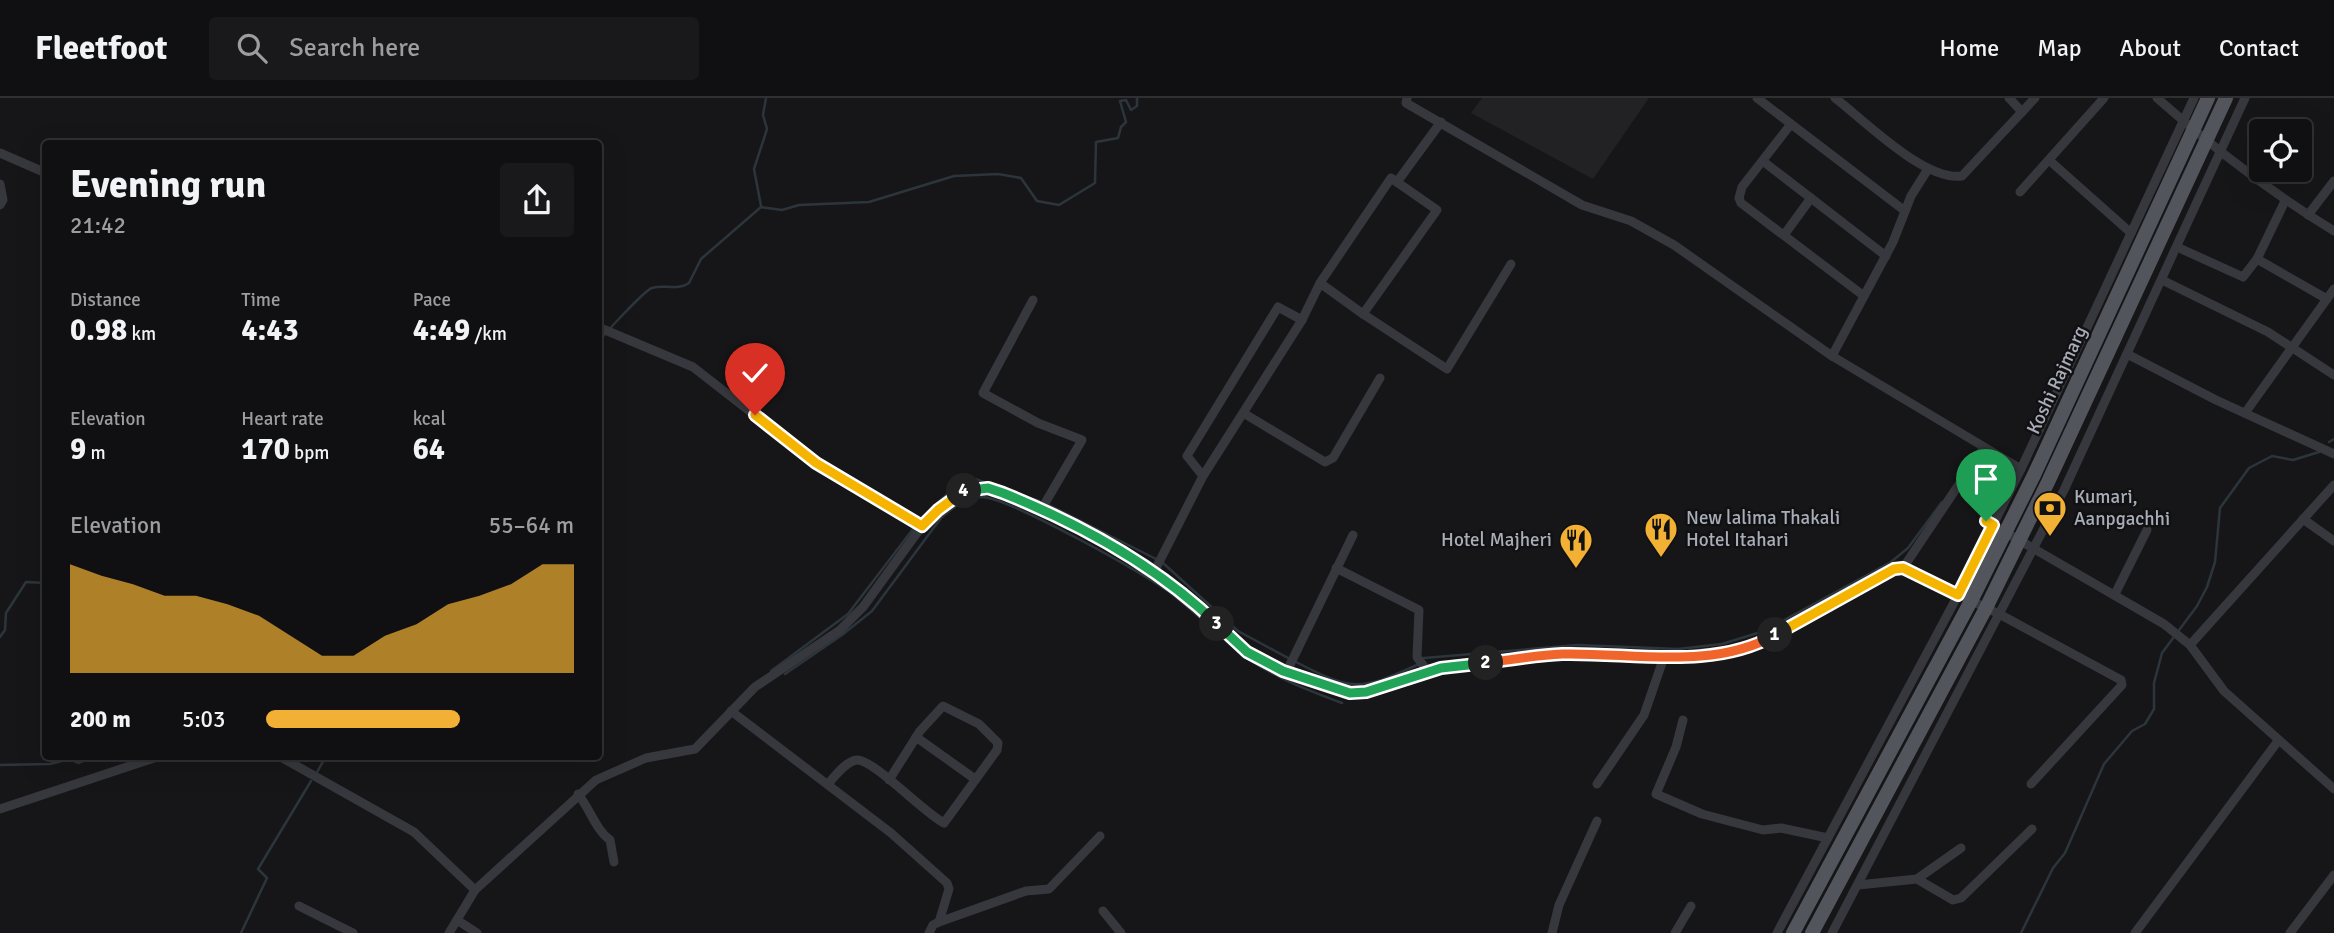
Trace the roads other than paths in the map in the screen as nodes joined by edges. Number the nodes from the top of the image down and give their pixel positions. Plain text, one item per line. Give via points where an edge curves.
1 (1407, 98) edge
2 (1757, 98) edge
3 (1835, 98) edge
4 (2009, 98) edge
5 (2035, 98) edge
6 (2104, 98) edge
7 (2157, 98) edge
8 (2194, 98) edge
9 (2208, 98) edge
10 (2226, 98) edge
11 (2245, 98) edge
12 (2022, 112) junction
13 (1441, 122) junction
14 (1791, 124) junction
15 (2188, 127) junction
16 (2206, 142) junction
17 (0, 153) edge
18 (2220, 153) junction
19 (2049, 160) junction
20 (1764, 162) junction
21 (1928, 169) junction
22 (42, 171) edge
23 (2334, 181) edge
24 (1397, 182) junction
25 (0, 184) edge
26 (2020, 192) dead end
27 (1811, 198) junction
28 (2285, 201) junction
29 (0, 205) edge
30 (1905, 211) junction
31 (2308, 215) junction
32 (2334, 231) edge
33 (2131, 233) junction
34 (1784, 235) junction
35 (2177, 247) junction
36 (1886, 256) junction
37 (2257, 259) junction
38 (1511, 264) dead end
39 (2162, 280) junction
40 (1320, 283) junction
41 (2334, 289) edge
42 (1864, 296) junction
43 (2327, 299) junction
44 (1033, 300) dead end
45 (1363, 314) junction
46 (1302, 320) junction
47 (602, 329) edge
48 (2291, 347) junction
49 (2127, 354) junction
50 (1832, 356) junction
51 (2334, 375) edge
52 (1380, 378) dead end
53 (2245, 413) junction
54 (1245, 414) junction
55 (1984, 447) junction
56 (2334, 454) edge
57 (2021, 469) junction
58 (1203, 476) junction
59 (2334, 485) edge
60 (1041, 510) junction
61 (2304, 519) junction
62 (922, 526) junction
63 (1995, 526) junction
64 (2147, 530) dead end
65 (1353, 535) dead end
66 (2020, 539) junction
67 (2334, 541) edge
68 (2035, 548) junction
69 (1336, 568) junction
70 (1903, 568) junction
71 (1154, 572) junction
72 (2115, 594) junction
73 (1965, 598) junction
74 (1986, 608) junction
75 (2001, 615) junction
76 (2190, 645) junction
77 (1664, 657) junction
78 (1428, 672) junction
79 (1286, 673) junction
80 (731, 711) junction
81 (1683, 719) dead end
82 (916, 737) junction
83 (2278, 741) junction
84 (148, 760) edge
85 (286, 760) edge
86 (975, 779) junction
87 (889, 780) junction
88 (828, 784) junction
89 (1597, 784) dead end
90 (2031, 784) dead end
91 (2334, 789) edge
92 (578, 794) junction
93 (0, 809) edge
94 (1597, 821) dead end
95 (2032, 829) dead end
96 (1100, 836) dead end
97 (1828, 838) junction
98 (1962, 848) dead end
99 (614, 862) dead end
100 (2334, 875) edge
101 (1917, 879) junction
102 (1858, 884) junction
103 (474, 890) junction
104 (299, 906) dead end
105 (1691, 906) dead end
106 (1103, 911) dead end
107 (457, 920) junction
108 (939, 922) junction
109 (353, 933) edge
110 (449, 933) edge
111 (477, 933) edge
112 (929, 933) edge
113 (1121, 933) edge
114 (1552, 933) edge
115 (1675, 933) edge
116 (1777, 933) edge
117 (1793, 933) edge
118 (1811, 933) edge
119 (1832, 933) edge
120 (2135, 933) edge
121 (2290, 933) edge

1 - 13 street via 1406,103
2 - 14 street
3 - 21 street
4 - 12 street
5 - 12 street
6 - 19 street
7 - 15 street
8 - 15 street
9 - 15 main road, Koshi Rajmarg
10 - 16 main road, Koshi Rajmarg
11 - 18 street
12 - 21 street via 1962,176 1944,176
13 - 24 street
13 - 50 street via 1582,205 1631,221 1674,244
14 - 20 street
14 - 30 street
15 - 16 street
15 - 33 street
15 - 63 main road, Koshi Rajmarg
16 - 18 street
16 - 66 main road, Koshi Rajmarg
17 - 22 street
18 - 28 street
18 - 35 street
19 - 26 street
19 - 33 street
20 - 27 street
20 - 34 street via 1738,198
21 - 30 street
23 - 31 street
24 - 40 street via 1391,178
24 - 45 street via 1437,210
25 - 29 street
27 - 34 street
27 - 36 street
28 - 31 street
28 - 37 street
30 - 36 street
31 - 32 street
33 - 57 street
34 - 42 street
35 - 37 street via 2243,277
35 - 39 street
36 - 42 street
37 - 43 street
38 - 45 street via 1447,369
39 - 48 street
39 - 49 street
40 - 45 street
40 - 46 street
41 - 43 street
42 - 50 street
43 - 48 street
44 - 60 street via 983,393 1038,423 1082,440
46 - 54 street
46 - 58 street via 1278,307 1187,456
47 - 62 street via 693,367 816,463
48 - 51 street
48 - 53 street
49 - 53 street
49 - 68 street
50 - 55 street
52 - 54 street via 1334,458 1325,462
53 - 56 street
54 - 58 street
55 - 57 street
55 - 70 street
57 - 63 street
58 - 71 street
59 - 61 street
60 - 62 street via 1003,493 974,489 962,491
60 - 71 street
61 - 67 street
61 - 76 street
62 - 80 street via 863,607 840,630 755,687
63 - 66 street
63 - 73 main road, Koshi Rajmarg
64 - 72 street
65 - 69 street
66 - 68 street
66 - 74 main road, Koshi Rajmarg
68 - 72 street
68 - 75 street
69 - 78 street via 1419,610 1418,657
69 - 79 street
70 - 73 street
70 - 77 street via 1770,638 1739,649
71 - 79 street via 1197,604 1247,652
72 - 76 street
73 - 74 street
73 - 97 street
73 - 117 main road, Koshi Rajmarg
74 - 75 street
74 - 118 main road, Koshi Rajmarg
75 - 90 street via 2121,680 2122,685
75 - 102 street
76 - 83 street via 2224,691
77 - 78 street via 1561,654
77 - 89 street via 1644,715
78 - 79 street via 1350,693
80 - 88 street
80 - 92 street via 695,750 621,766
81 - 97 street via 1656,794 1703,814 1763,830 1781,828
82 - 86 street
82 - 86 street via 943,706 979,724 998,743
82 - 87 street
83 - 91 street
83 - 120 street
84 - 93 street
85 - 103 street via 414,832
86 - 87 street via 944,823
87 - 88 street via 860,760 852,761
88 - 108 street via 947,883
92 - 99 street via 610,840
92 - 103 street
94 - 114 street via 1559,905
95 - 101 street via 1961,898 1953,900
96 - 108 street via 1049,889 1026,891
97 - 116 street
98 - 101 street
100 - 121 street
101 - 102 street
102 - 119 street
103 - 107 street
104 - 109 street
105 - 115 street
106 - 113 street
107 - 110 street
107 - 111 street
108 - 112 street

